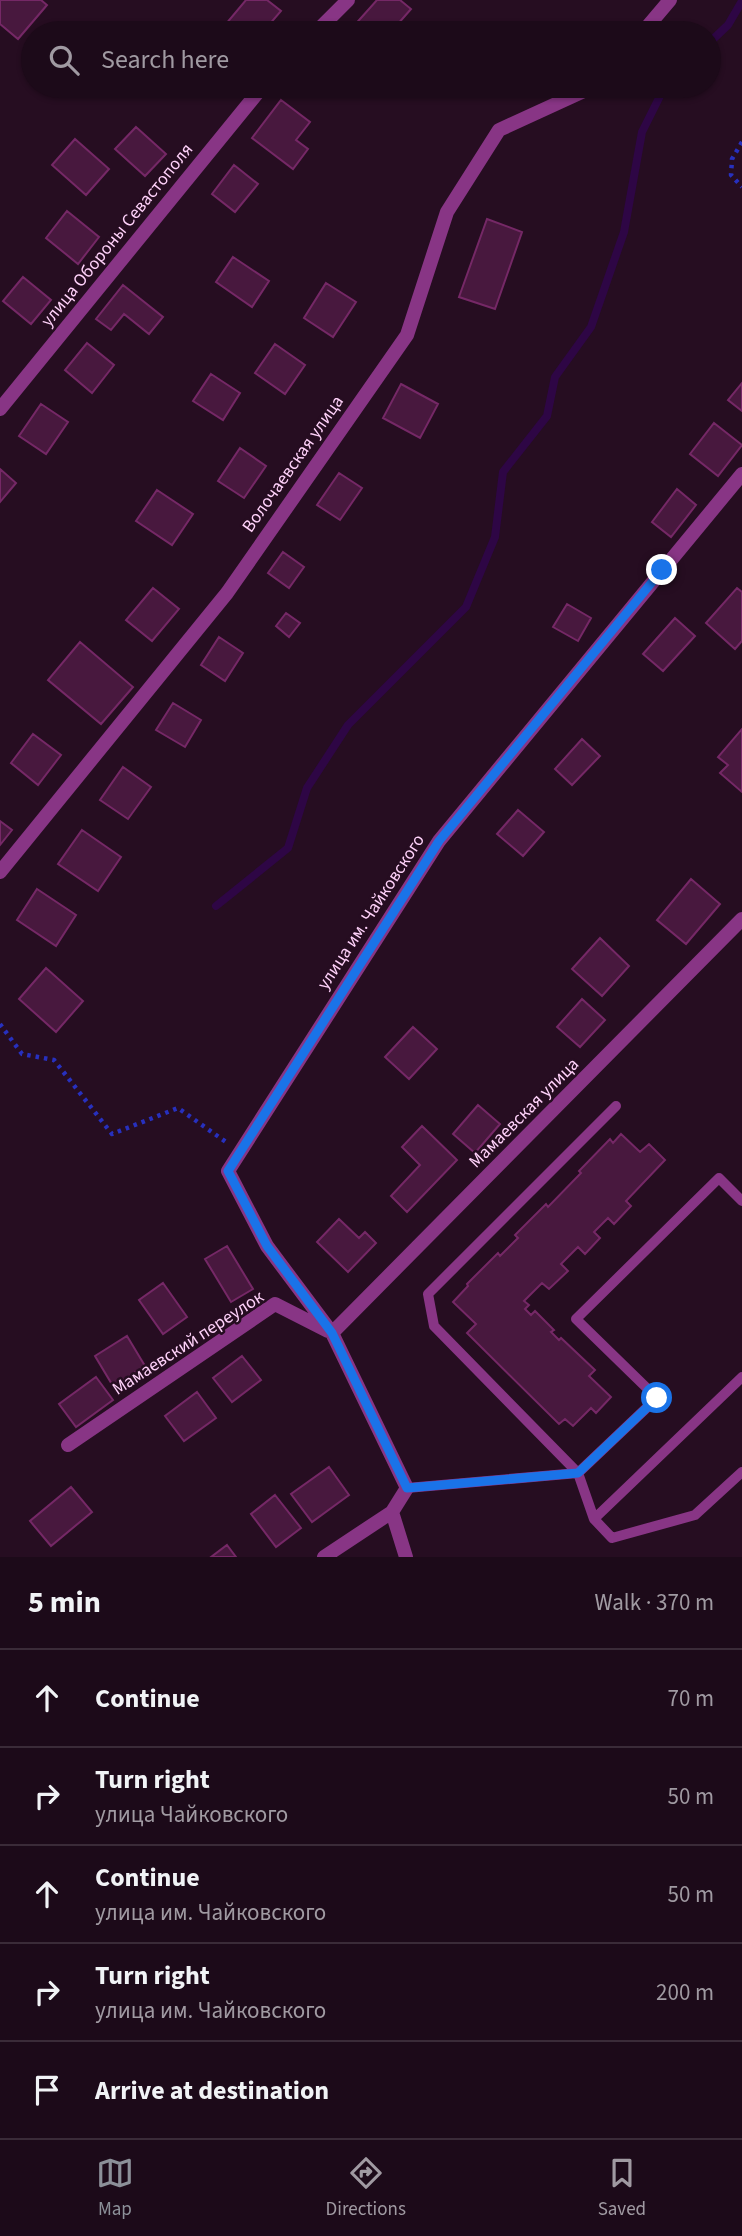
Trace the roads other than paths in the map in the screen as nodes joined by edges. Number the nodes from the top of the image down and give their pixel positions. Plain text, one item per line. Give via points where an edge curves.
1 (348, 0) edge
2 (670, 0) edge
3 (327, 21) edge
4 (652, 21) edge
5 (253, 98) edge
6 (569, 98) edge
7 (0, 409) edge
8 (742, 474) edge
9 (0, 873) edge
10 (742, 919) edge
11 (616, 1107) dead end
12 (742, 1184) edge
13 (733, 1192) junction
14 (742, 1201) edge
15 (332, 1333) junction
16 (742, 1377) edge
17 (68, 1445) dead end
18 (742, 1472) edge
19 (578, 1473) junction
20 (407, 1488) junction
21 (393, 1512) junction
22 (594, 1519) junction
23 (324, 1557) edge
24 (406, 1557) edge

1 - 3 street
2 - 4 street
5 - 7 street, улица Обороны Севастополя
6 - 9 street, Волочаевская улица via 499,130 447,212 407,335 227,593
8 - 15 street, улица им. Чайковского via 439,841 228,1171 267,1246
10 - 15 street, Мамаевская улица
11 - 19 lane via 428,1294 434,1326
12 - 13 lane
13 - 14 lane
13 - 19 lane via 719,1178 576,1319 657,1398
15 - 17 street, Мамаевский переулок via 275,1304
15 - 20 street
16 - 22 lane
18 - 22 lane via 695,1515 612,1538
19 - 20 lane
19 - 22 lane
20 - 21 street
21 - 23 street
21 - 24 street

